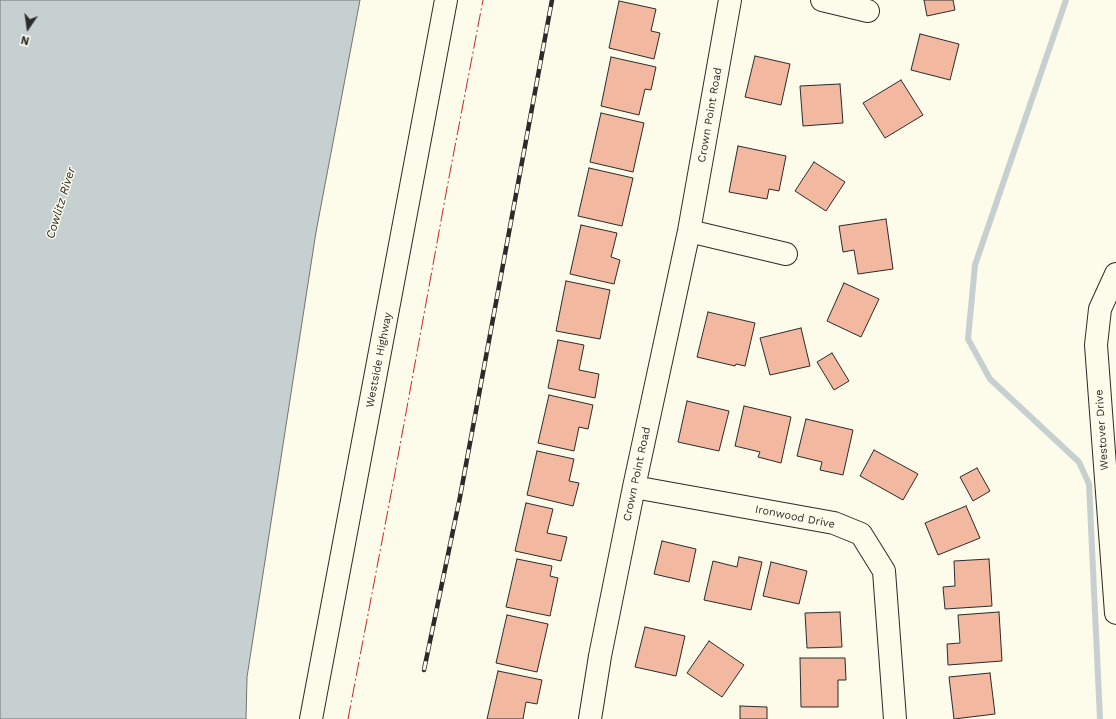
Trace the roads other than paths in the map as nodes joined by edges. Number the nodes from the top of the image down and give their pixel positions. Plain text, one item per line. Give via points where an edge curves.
1 (446, 0) edge
2 (730, 0) edge
3 (822, 0) edge
4 (868, 11) dead end
5 (689, 231) junction
6 (786, 254) dead end
7 (1116, 274) edge
8 (634, 487) junction
9 (1116, 613) edge
10 (311, 719) edge
11 (590, 719) edge
12 (894, 719) edge

1 - 10 street, Westside Highway
2 - 5 street, Crown Point Road
3 - 4 street
5 - 6 street
5 - 8 street, Crown Point Road
7 - 9 street, Westover Drive via 1100,309 1096,345
8 - 11 street, Crown Point Road
8 - 12 street, Ironwood Drive via 834,523 861,534 884,571

